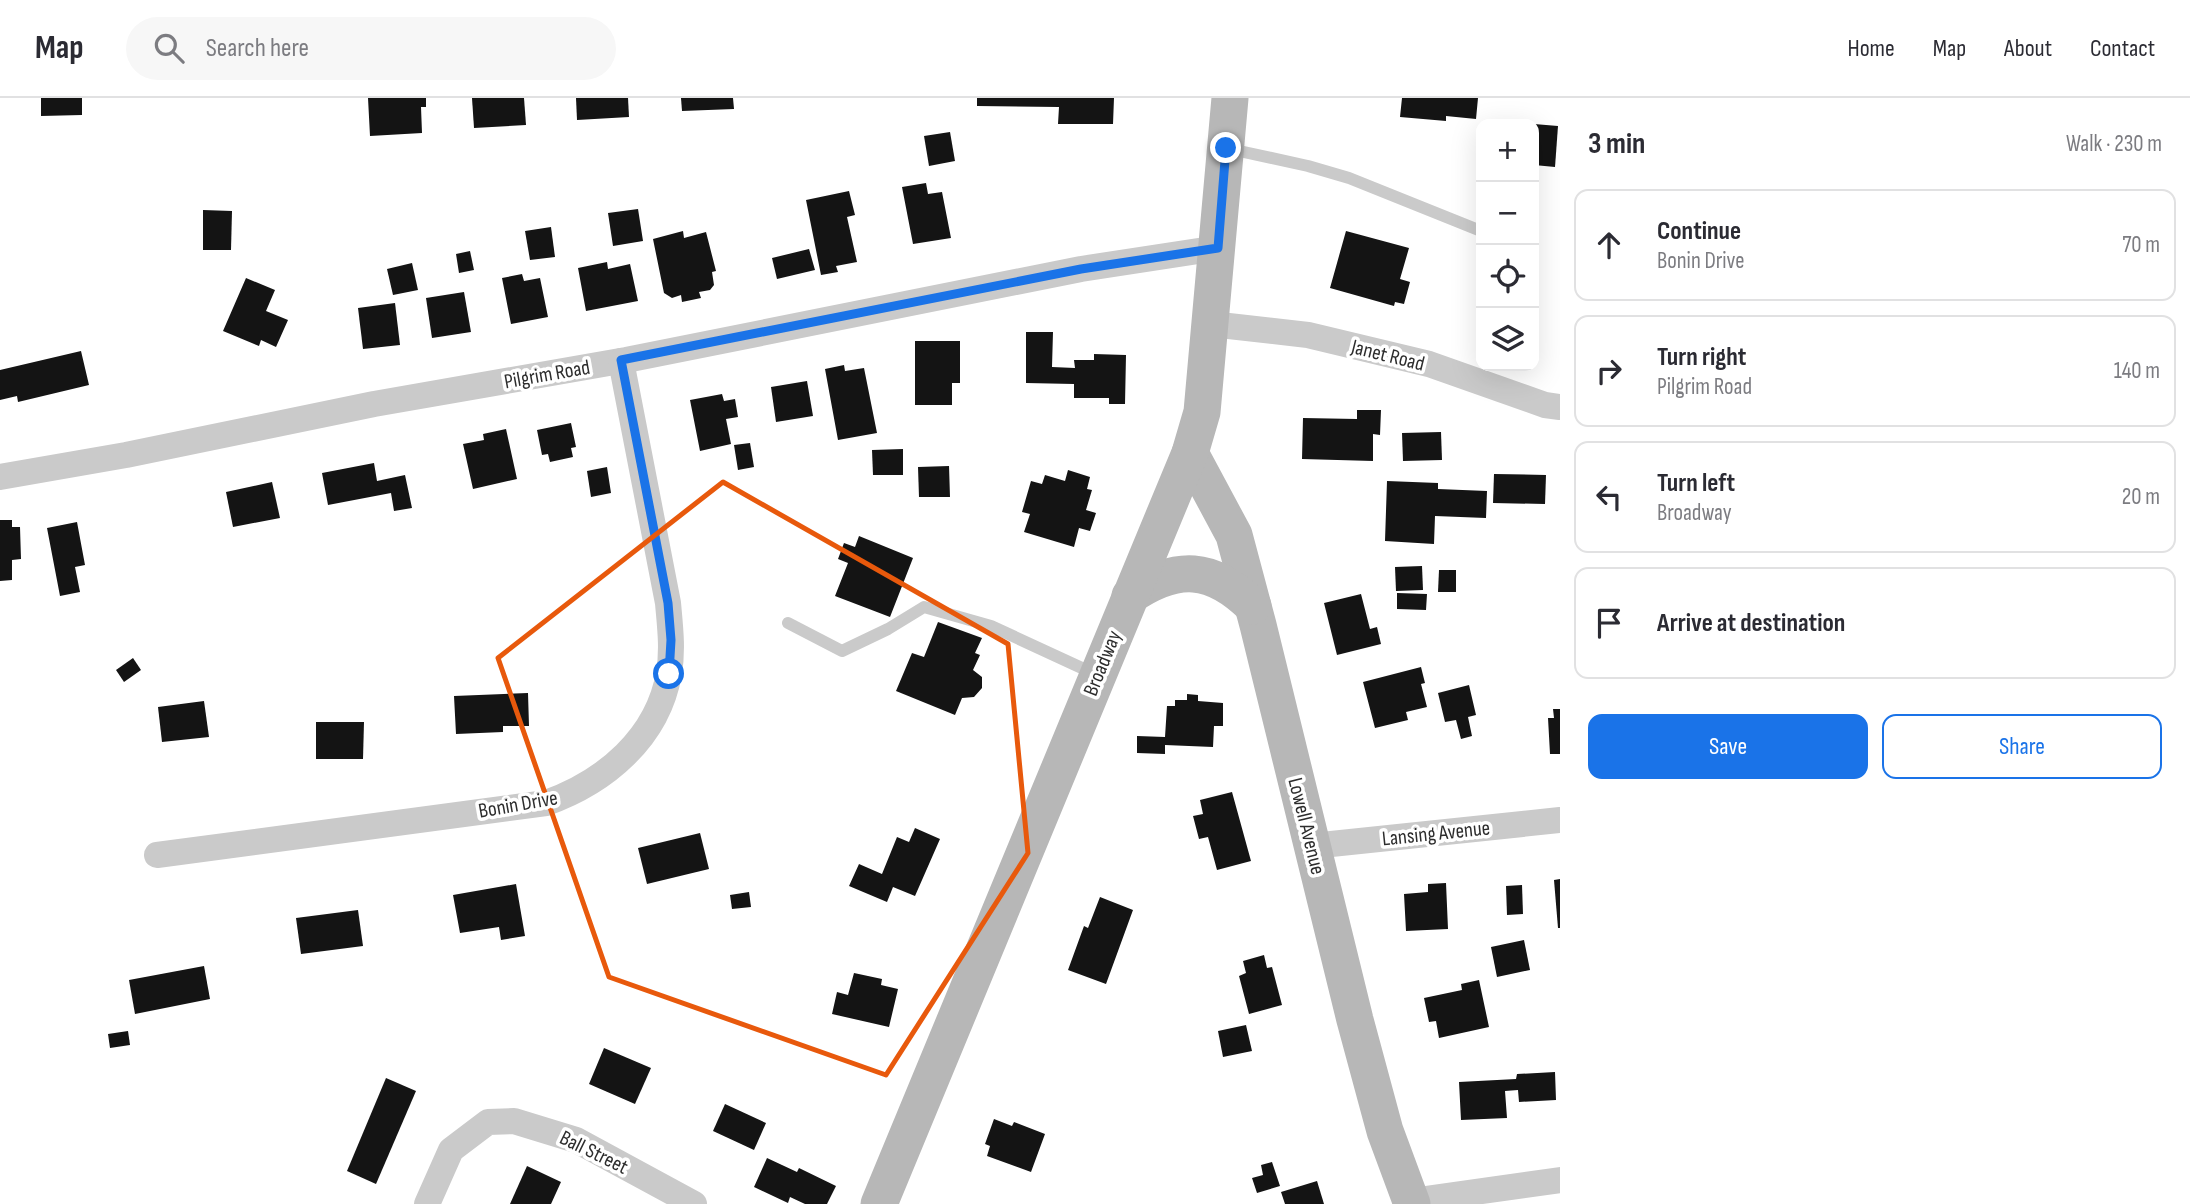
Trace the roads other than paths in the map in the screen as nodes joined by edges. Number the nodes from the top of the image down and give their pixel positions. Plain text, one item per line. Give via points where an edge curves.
1 (1230, 98) edge
2 (1226, 148) junction
3 (1476, 229) edge
4 (1218, 248) junction
5 (1211, 324) junction
6 (621, 360) junction
7 (1560, 407) edge
8 (1189, 453) junction
9 (0, 477) edge
10 (1130, 596) junction
11 (1253, 606) junction
12 (788, 623) dead end
13 (1097, 675) junction
14 (1560, 820) edge
15 (1312, 846) junction
16 (157, 855) dead end
17 (1560, 1180) edge
18 (1412, 1202) edge
19 (427, 1204) edge
20 (694, 1204) edge
21 (879, 1204) edge

1 - 2 main road, Broadway
2 - 3 lane via 1349,178
2 - 4 main road, Broadway
4 - 5 main road, Broadway
4 - 6 street, Pilgrim Road via 1081,269
5 - 7 street, Janet Road via 1308,335 1429,364
5 - 8 main road, Broadway via 1202,412
6 - 9 street, Pilgrim Road
6 - 16 street, Bonin Drive via 668,603 671,640 669,674 657,707 644,735 621,760 572,794 546,803
8 - 10 main road, Broadway
8 - 11 main road, Lowell Avenue via 1234,535
10 - 11 main road via 1162,578 1198,573 1225,582
10 - 13 main road, Broadway
11 - 15 main road, Lowell Avenue
12 - 13 lane via 842,651 923,607 991,626
13 - 21 main road, Broadway
14 - 15 street, Lansing Avenue
15 - 18 main road, Lowell Avenue via 1385,1131
17 - 18 street
19 - 20 street, Ball Street via 451,1150 488,1122 514,1121 576,1140

